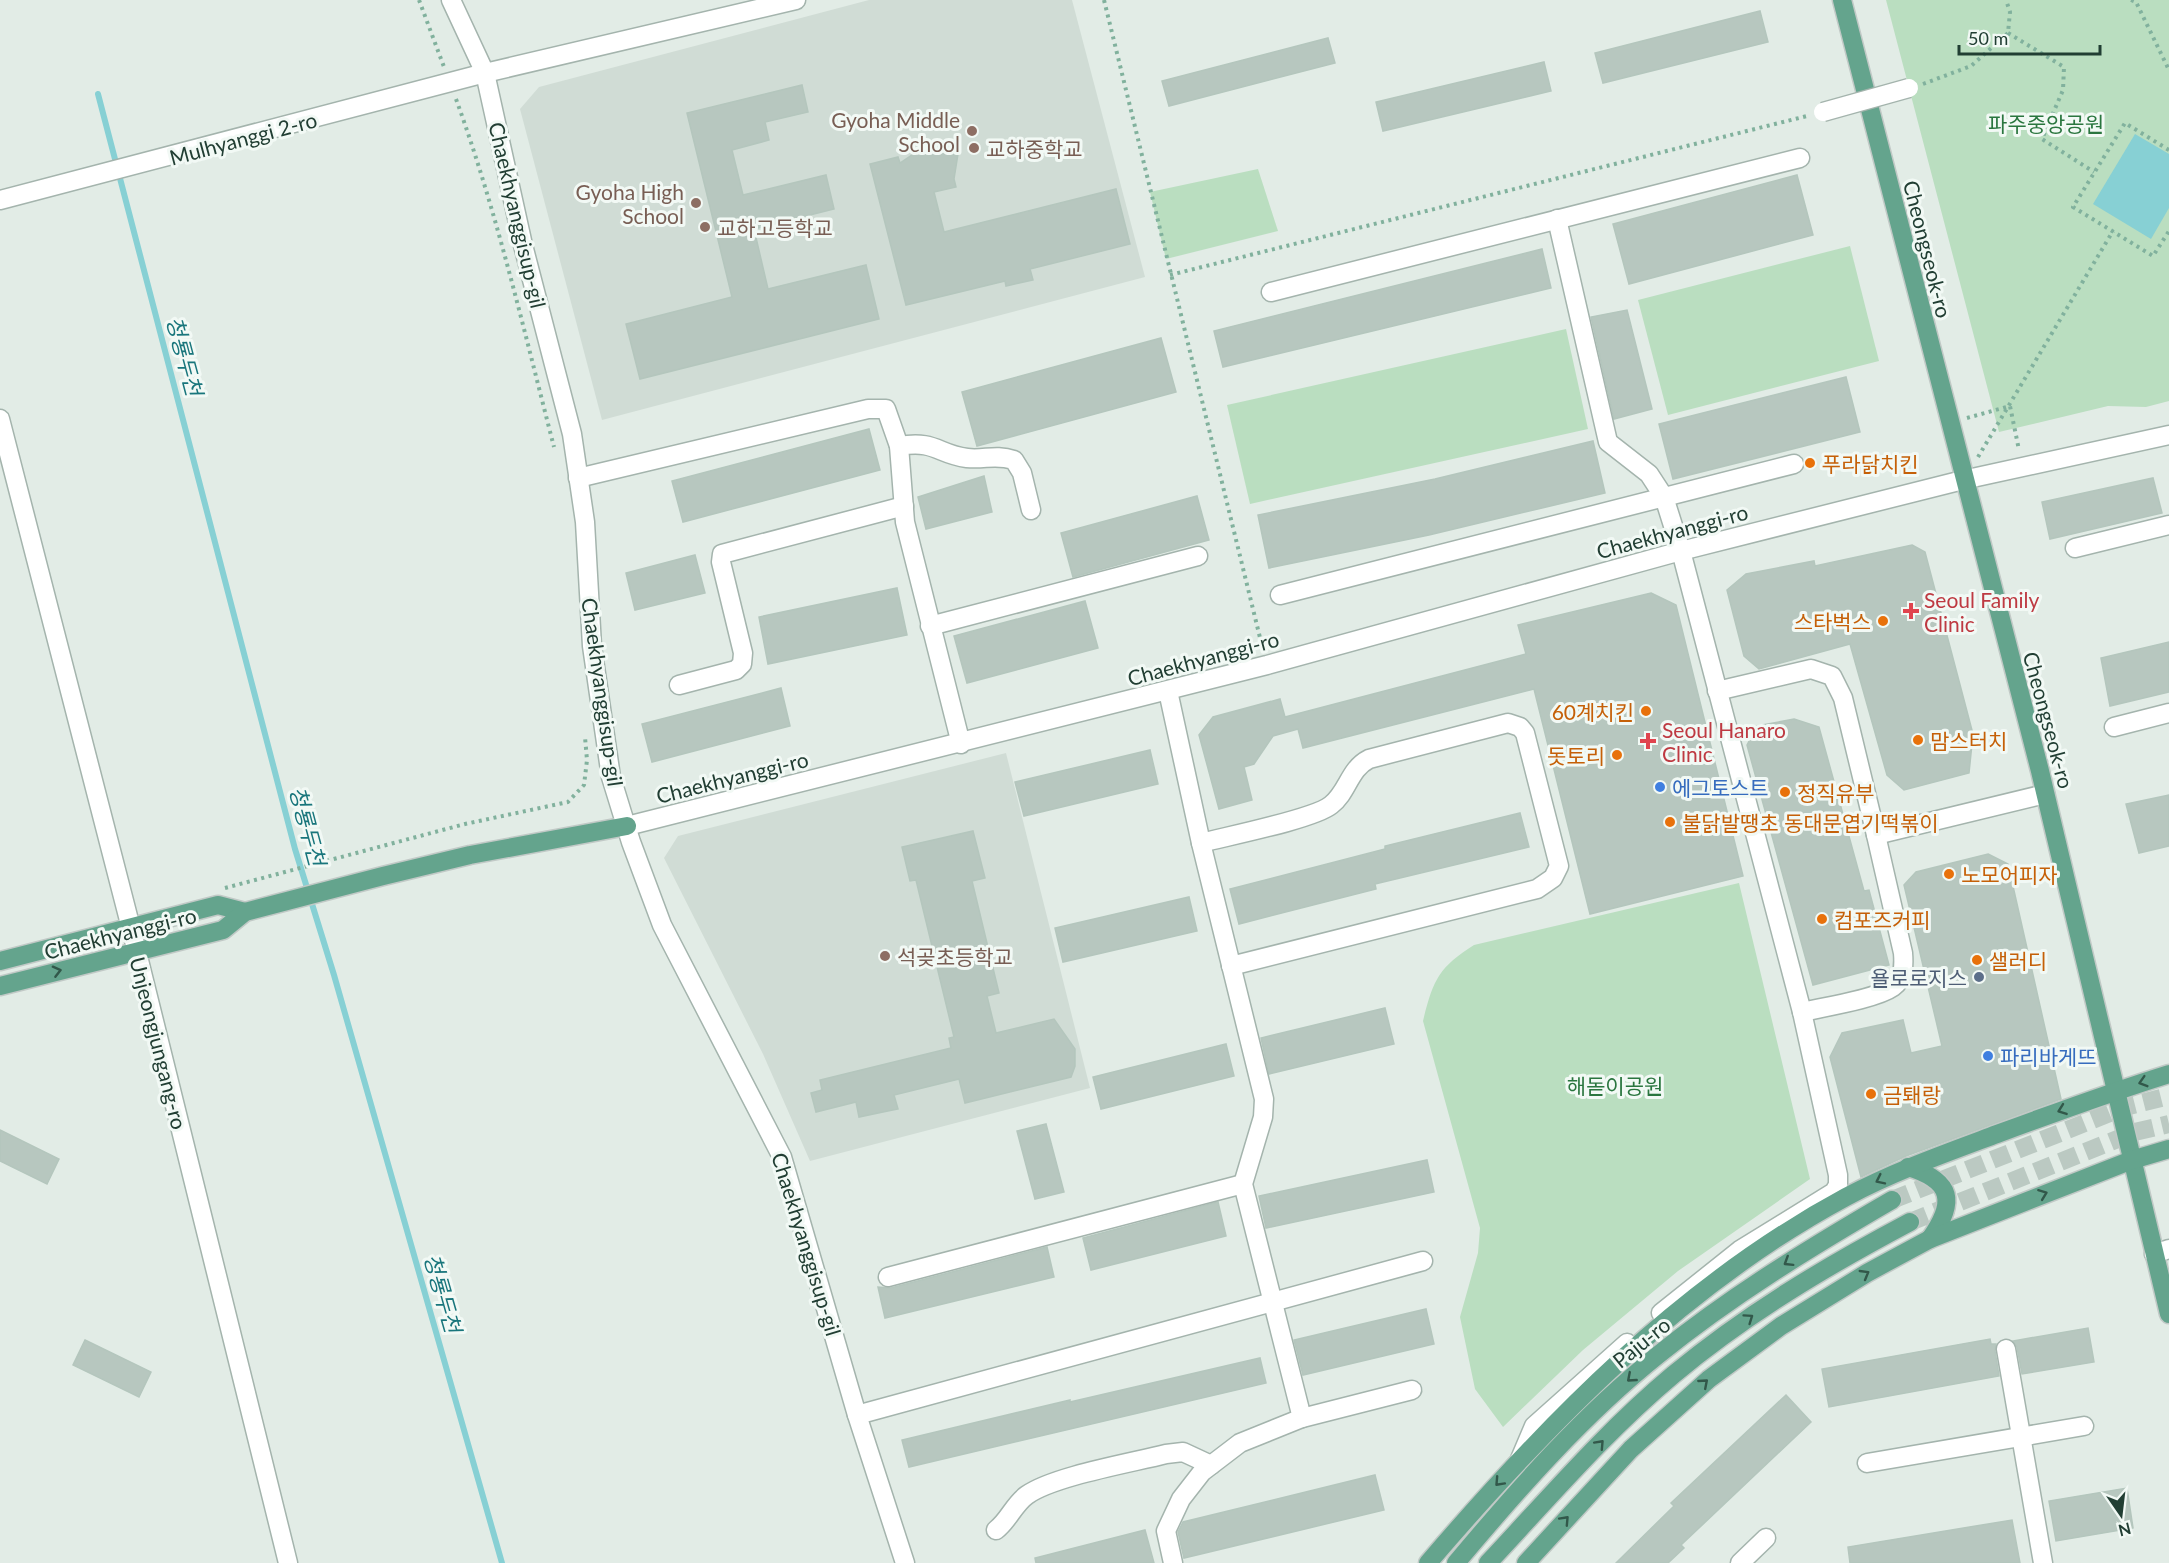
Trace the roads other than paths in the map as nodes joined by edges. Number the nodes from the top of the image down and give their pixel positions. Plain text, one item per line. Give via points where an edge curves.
1 (451, 0) edge
2 (796, 0) edge
3 (1842, 0) edge
4 (773, 2) edge
5 (485, 73) junction
6 (1909, 88) road end
7 (1822, 112) road end
8 (1800, 158) dead end
9 (0, 200) edge
10 (1557, 219) junction
11 (1271, 292) dead end
12 (0, 418) edge
13 (2169, 435) edge
14 (899, 446) junction
15 (1794, 464) dead end
16 (578, 478) junction
17 (1963, 480) junction
18 (1664, 497) junction
19 (904, 506) junction
20 (1031, 510) dead end
21 (2169, 525) edge
22 (2075, 548) dead end
23 (1681, 551) junction
24 (1198, 556) dead end
25 (1280, 595) dead end
26 (930, 626) junction
27 (679, 684) dead end
28 (1168, 691) junction
29 (1717, 691) junction
30 (2169, 713) edge
31 (2114, 727) dead end
32 (961, 744) junction
33 (2045, 794) junction
34 (627, 826) junction
35 (1876, 835) junction
36 (1201, 843) junction
37 (245, 912) junction
38 (131, 928) junction
39 (137, 952) junction
40 (0, 961) edge
41 (1231, 966) junction
42 (0, 986) edge
43 (1802, 1012) junction
44 (2169, 1074) edge
45 (2117, 1090) junction
46 (2169, 1149) edge
47 (2132, 1160) junction
48 (1908, 1167) junction
49 (1243, 1184) junction
50 (1892, 1200) tunnel mouth
51 (1910, 1222) tunnel mouth
52 (1930, 1239) junction
53 (2162, 1251) edge
54 (1423, 1261) dead end
55 (888, 1277) dead end
56 (1273, 1304) junction
57 (2169, 1314) edge
58 (2006, 1349) dead end
59 (1412, 1390) dead end
60 (857, 1415) junction
61 (1302, 1418) junction
62 (2084, 1426) dead end
63 (2022, 1438) junction
64 (1520, 1459) junction
65 (1867, 1463) dead end
66 (1211, 1465) junction
67 (996, 1530) dead end
68 (1766, 1538) dead end
69 (288, 1563) edge
70 (905, 1563) edge
71 (1173, 1563) edge
72 (1428, 1563) edge
73 (1456, 1563) edge
74 (1488, 1563) edge
75 (1526, 1563) edge
76 (1740, 1563) edge
77 (2043, 1563) edge

1 - 5 street, Chaekhyanggisup-gil
2 - 4 street
3 - 17 main road, Cheongseok-ro
4 - 5 street
5 - 9 street, Mulhyanggi 2-ro
5 - 16 street, Chaekhyanggisup-gil via 523,245 572,434
6 - 7 street, bridge
8 - 10 street
10 - 11 street
10 - 18 street via 1608,442 1649,474
12 - 38 street, Unjeongjungang-ro
13 - 17 street, Chaekhyanggi-ro
14 - 16 street via 886,410 868,409
14 - 19 street
14 - 20 street via 918,442 964,458 998,455 1014,460 1022,473
15 - 18 street
16 - 34 street, Chaekhyanggisup-gil via 585,522 592,646 611,777
17 - 23 street, Chaekhyanggi-ro
17 - 33 main road, Cheongseok-ro
18 - 23 street
18 - 25 street
19 - 26 street
19 - 27 street via 722,554 742,664 736,670
21 - 22 street
23 - 28 street, Chaekhyanggi-ro
23 - 29 street
24 - 26 street
26 - 32 street
28 - 32 street, Chaekhyanggi-ro
28 - 36 street
29 - 35 street via 1811,669 1832,676 1843,698
29 - 43 street
30 - 31 street
32 - 34 street, Chaekhyanggi-ro
33 - 35 street
33 - 45 main road, Cheongseok-ro
34 - 37 main road, Chaekhyanggi-ro via 470,855
34 - 60 street, Chaekhyanggisup-gil via 662,925 782,1157
35 - 43 street via 1904,953 1901,978 1880,993
36 - 41 street
36 - 41 street via 1321,812 1338,798 1353,772 1369,759 1508,723 1525,733 1559,866 1553,878 1537,889
37 - 38 main road, Chaekhyanggi-ro via 218,905
37 - 39 main road, Chaekhyanggi-ro via 223,930
38 - 39 street, Unjeongjungang-ro
38 - 40 main road, Chaekhyanggi-ro
42 -> 39 main road, Chaekhyanggi-ro
39 - 69 street, Unjeongjungang-ro
41 - 49 street via 1264,1099 1263,1117
43 - 64 street via 1838,1175 1834,1192 1740,1250 1668,1308 1534,1426
44 -> 45 main road
45 - 47 main road, Cheongseok-ro
45 -> 48 main road
46 - 47 main road
52 -> 47 main road
47 - 53 main road, Cheongseok-ro
48 - 52 main road via 1929,1173 1945,1194 1946,1217
48 -> 64 main road via 1846,1197 1751,1257 1650,1334
49 - 55 street
49 - 56 street
50 -> 73 main road, Paju-ro via 1752,1285 1658,1355 1605,1401 1505,1504
74 -> 51 main road via 1623,1420 1673,1375 1780,1296
75 -> 52 main road via 1631,1449 1709,1378 1790,1321
53 - 57 main road, Cheongseok-ro
54 - 56 street
56 - 60 street
56 - 61 street
58 - 63 street
59 - 61 street
60 - 70 street, Chaekhyanggisup-gil
61 - 66 street via 1240,1443
62 - 63 street
63 - 65 street
63 - 77 street
64 -> 72 main road
66 - 67 street via 1182,1452 1043,1485 1024,1497
66 - 71 street via 1181,1499 1166,1531
68 - 76 street

